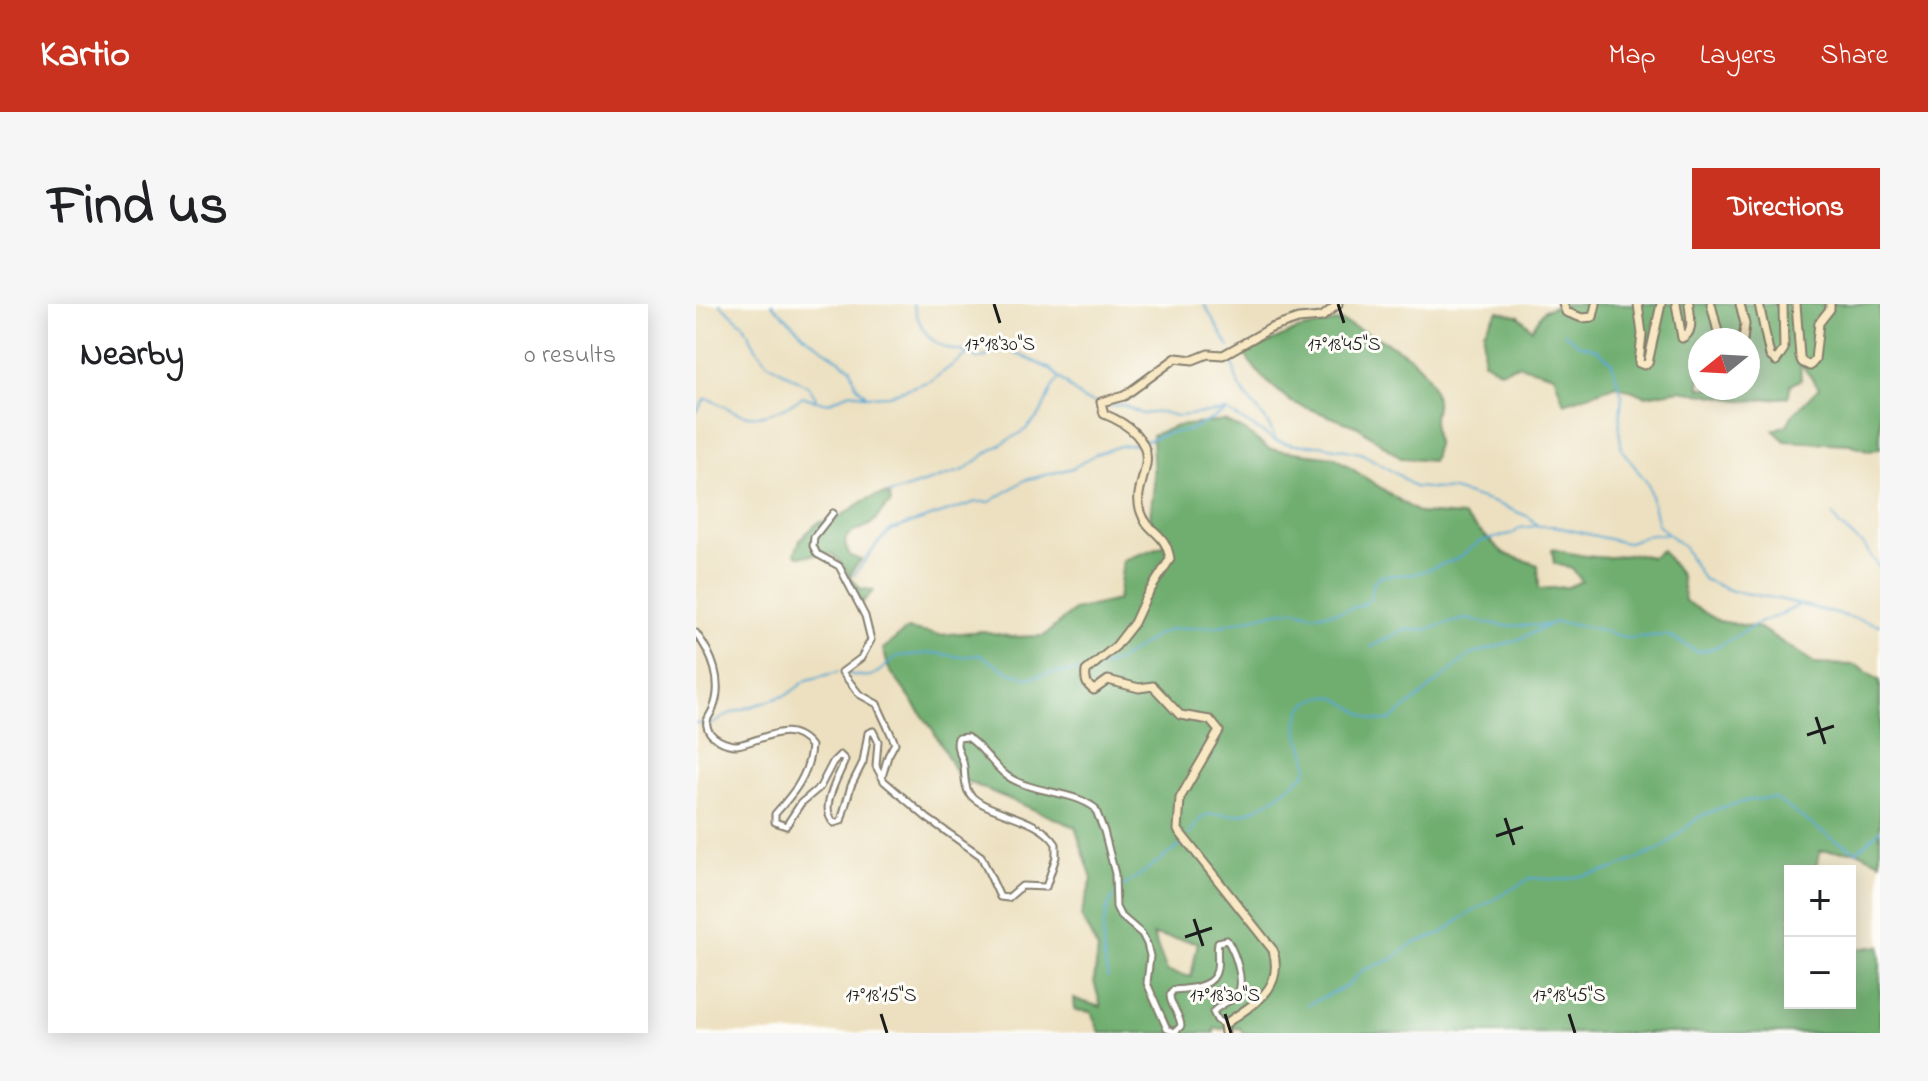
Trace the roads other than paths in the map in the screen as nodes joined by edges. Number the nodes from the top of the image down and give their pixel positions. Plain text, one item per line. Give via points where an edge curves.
1 (1338, 304) edge
2 (1563, 304) edge
3 (1596, 304) edge
4 (1638, 304) edge
5 (1661, 304) edge
6 (1676, 304) edge
7 (1689, 304) edge
8 (1711, 304) edge
9 (1740, 304) edge
10 (1759, 304) edge
11 (1783, 304) edge
12 (1796, 304) edge
13 (1830, 304) edge
14 (1717, 328) edge
15 (1744, 328) edge
16 (833, 513) dead end
17 (696, 633) edge
18 (882, 777) junction
19 (1224, 1029) edge

1 - 19 street via 1322,317 1271,328 1223,355 1176,358 1124,396 1101,402 1104,414 1125,424 1142,441 1146,458 1139,507 1167,543 1170,559 1134,623 1086,671 1085,679 1094,690 1108,680 1153,686 1180,715 1210,720 1219,731 1180,798 1178,830 1273,950 1277,964 1267,992
2 - 3 street via 1568,314 1582,318 1593,317
4 - 5 street via 1638,358 1644,365
6 - 7 street via 1682,338 1691,329
8 - 14 street
9 - 15 street
10 - 11 street via 1770,356 1776,361 1784,349
12 - 13 street via 1800,357 1806,366 1815,360 1819,323
16 - 18 street via 813,546 839,566 868,628 866,652 842,672 859,694 877,704 892,733 895,743
17 - 18 street via 715,668 715,702 707,722 714,736 737,745 786,730 811,746 799,787 775,814 775,822 786,826 840,755 844,764 827,810 834,823 841,821 870,731 876,734 876,766
18 - 19 street via 981,856 1005,899 1022,886 1048,886 1056,844 1042,829 970,794 958,738 971,739 1007,775 1026,785 1089,803 1104,831 1115,874 1116,907 1147,944 1147,983 1167,1029 1175,1032 1181,1026 1171,1004 1173,990 1194,988 1213,978 1218,942 1224,939 1234,954 1240,985 1237,995 1213,1012

